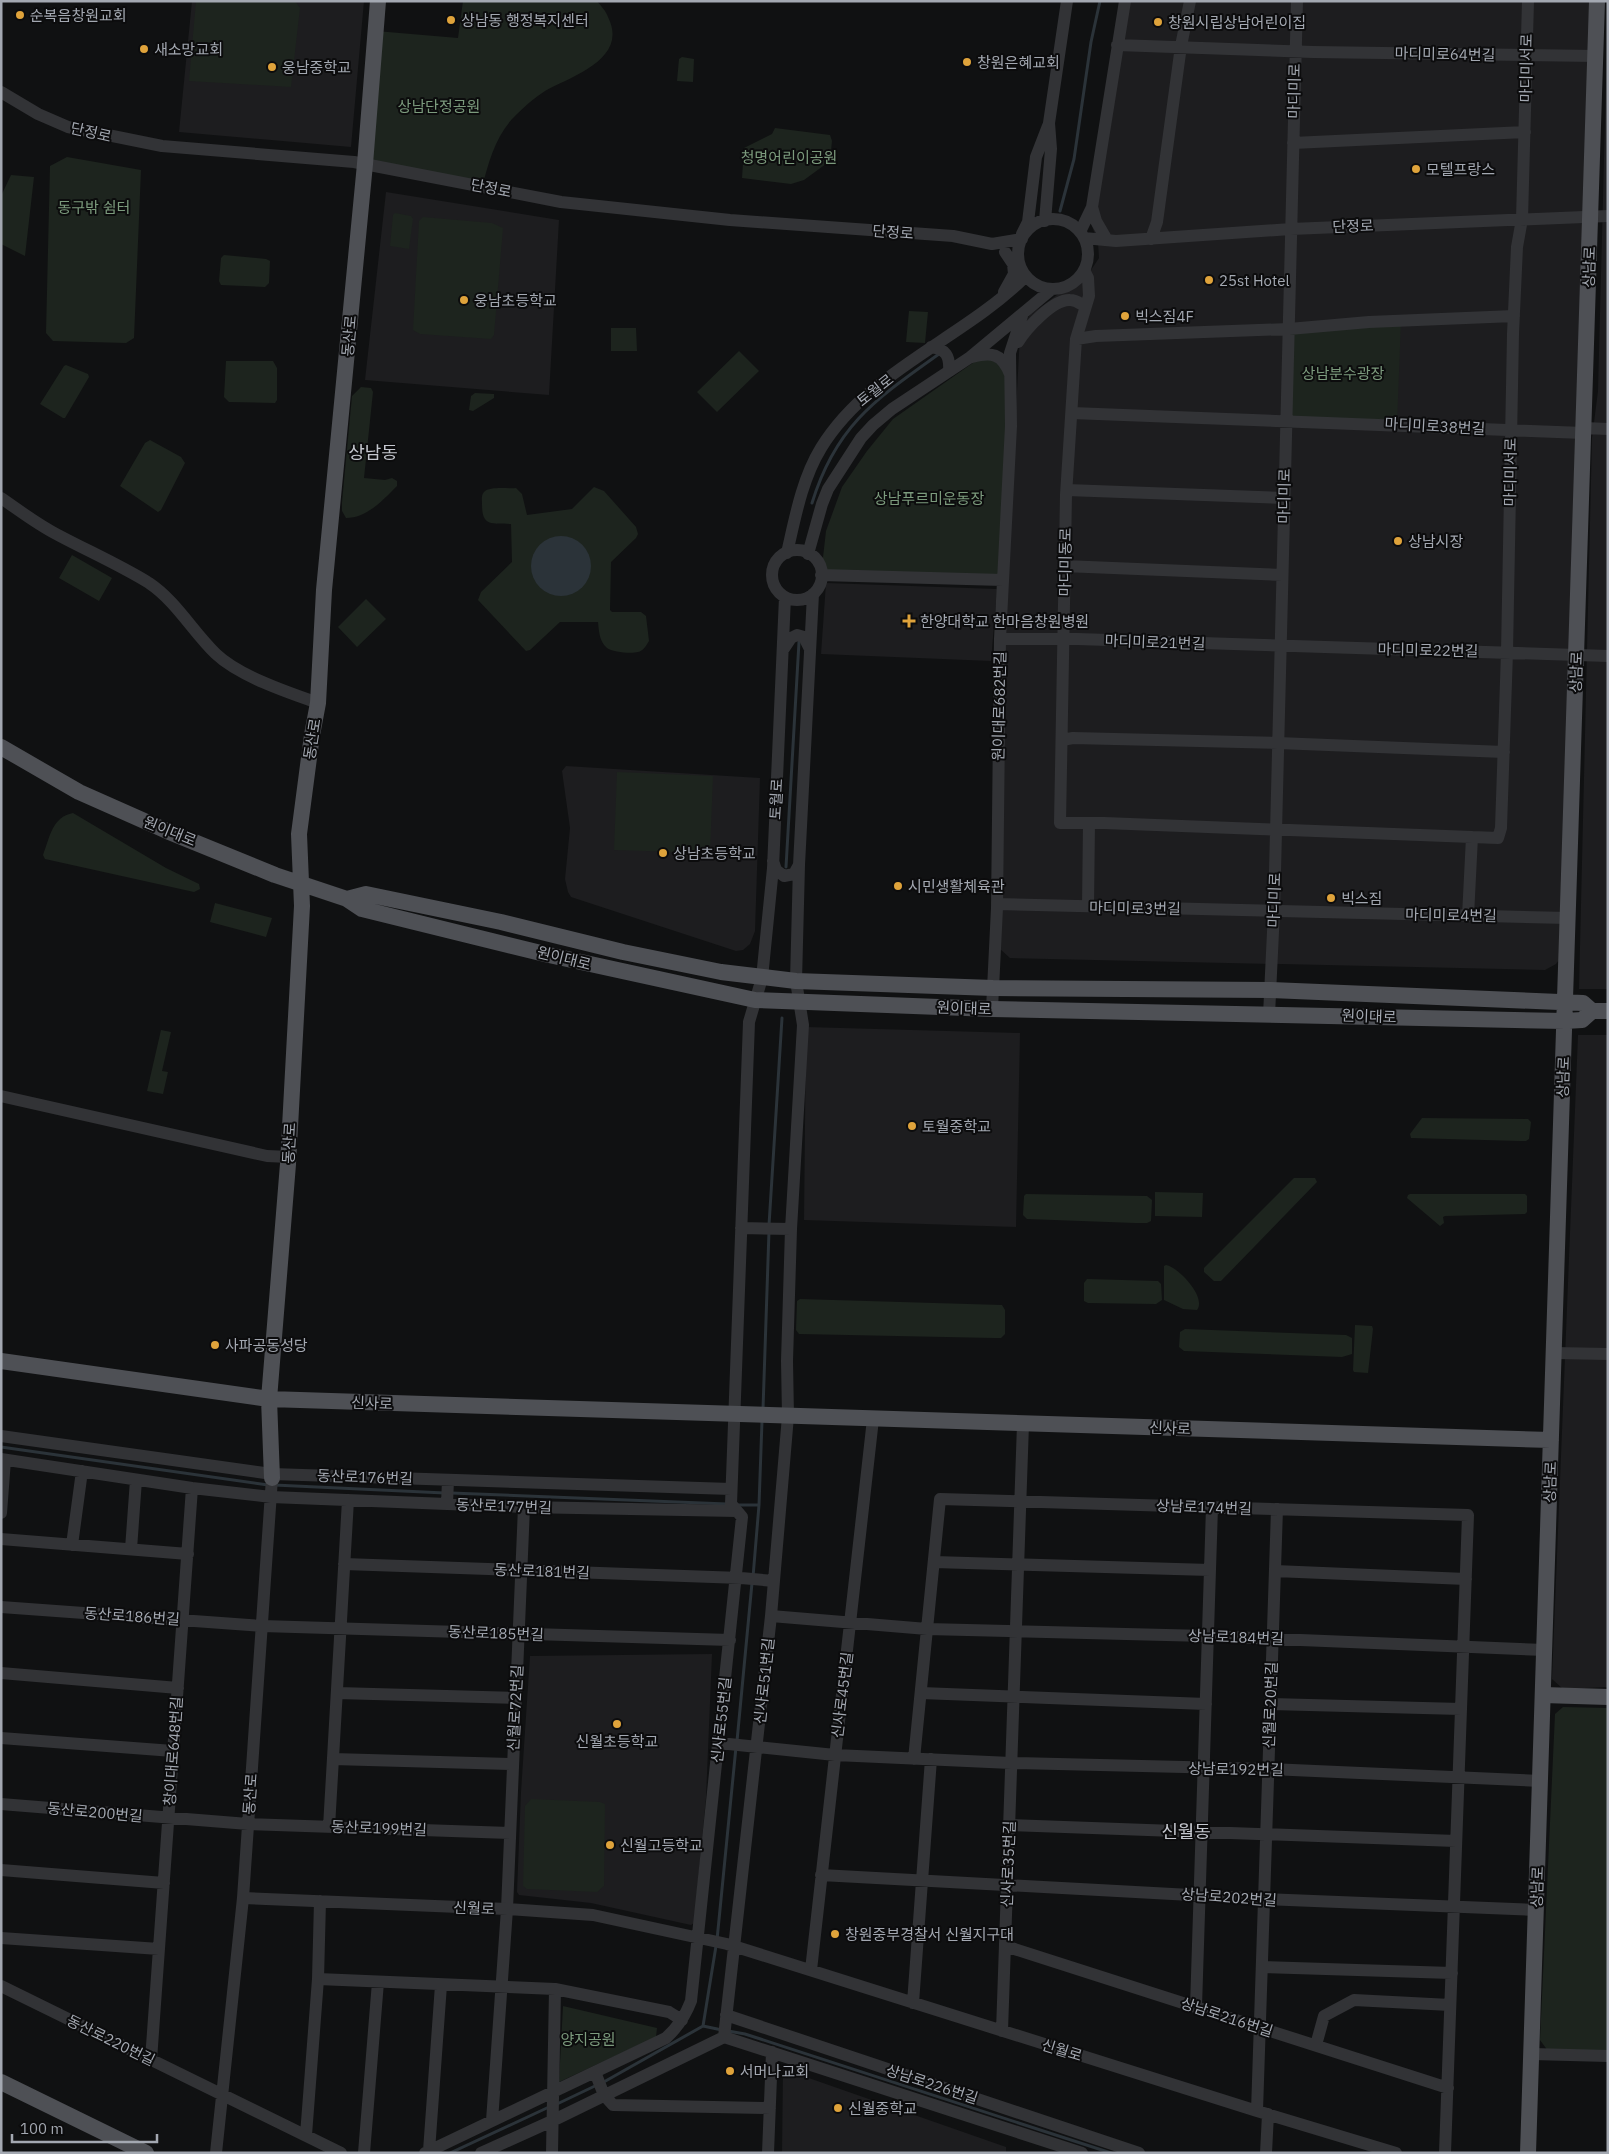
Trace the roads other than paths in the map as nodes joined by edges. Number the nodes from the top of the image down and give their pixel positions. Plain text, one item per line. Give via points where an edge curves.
1 (378, 1) edge
2 (1067, 1) edge
3 (1125, 1) edge
4 (1190, 1) edge
5 (1297, 1) edge
6 (1528, 1) edge
7 (1597, 1) edge
8 (1117, 45) junction
9 (1181, 46) junction
10 (1295, 52) junction
11 (1527, 54) junction
12 (1596, 56) junction
13 (1, 92) edge
14 (1049, 124) junction
15 (1525, 132) junction
16 (1293, 143) junction
17 (365, 164) junction
18 (1092, 207) junction
19 (1590, 215) junction
20 (1608, 216) edge
21 (1522, 219) junction
22 (1045, 221) junction
23 (1291, 229) junction
24 (1082, 235) junction
25 (1020, 239) junction
26 (1151, 239) junction
27 (1111, 241) junction
28 (992, 244) junction
29 (1005, 252) junction
30 (1088, 256) junction
31 (1019, 260) junction
32 (1084, 270) junction
33 (1026, 276) junction
34 (1069, 285) junction
35 (1052, 289) junction
36 (998, 303) junction
37 (1082, 307) junction
38 (1023, 314) junction
39 (1514, 316) junction
40 (1288, 329) junction
41 (1076, 338) junction
42 (930, 347) junction
43 (969, 358) junction
44 (1010, 368) junction
45 (950, 371) junction
46 (1072, 413) junction
47 (1286, 420) junction
48 (1608, 429) edge
49 (1510, 430) junction
50 (1584, 431) junction
51 (1066, 490) junction
52 (1, 498) edge
53 (1284, 498) junction
54 (799, 501) junction
55 (821, 508) junction
56 (787, 553) junction
57 (808, 554) junction
58 (1064, 566) junction
59 (822, 575) junction
60 (1282, 575) junction
61 (1003, 580) junction
62 (813, 594) junction
63 (785, 597) junction
64 (1000, 639) junction
65 (1065, 639) junction
66 (1280, 647) junction
67 (810, 649) junction
68 (783, 651) junction
69 (1507, 652) junction
70 (1576, 654) junction
71 (1608, 656) edge
72 (318, 703) junction
73 (1062, 740) junction
74 (1278, 743) junction
75 (1, 747) edge
76 (1504, 752) junction
77 (1089, 823) junction
78 (1276, 829) junction
79 (1472, 837) junction
80 (774, 861) junction
81 (799, 865) junction
82 (301, 884) junction
83 (347, 899) junction
84 (996, 904) junction
85 (1088, 906) junction
86 (1274, 911) junction
87 (1468, 916) junction
88 (1568, 918) junction
89 (762, 978) junction
90 (796, 981) junction
91 (993, 988) junction
92 (1271, 990) junction
93 (756, 1000) junction
94 (800, 1002) junction
95 (1565, 1002) junction
96 (992, 1009) junction
97 (1600, 1011) edge
98 (1270, 1015) junction
99 (1565, 1022) junction
100 (1, 1096) edge
101 (288, 1157) junction
102 (741, 1228) junction
103 (791, 1229) junction
104 (1554, 1353) junction
105 (1608, 1354) edge
106 (1, 1360) edge
107 (270, 1399) junction
108 (741, 1414) junction
109 (788, 1416) junction
110 (874, 1419) junction
111 (1024, 1424) junction
112 (1, 1436) edge
113 (1551, 1440) junction
114 (78, 1449) junction
115 (3, 1459) edge
116 (77, 1469) junction
117 (136, 1480) junction
118 (448, 1481) junction
119 (271, 1485) junction
120 (614, 1487) junction
121 (192, 1488) junction
122 (733, 1499) junction
123 (348, 1500) junction
124 (447, 1501) junction
125 (1021, 1501) junction
126 (524, 1507) junction
127 (612, 1507) junction
128 (1212, 1507) junction
129 (1276, 1509) junction
130 (1, 1512) edge
131 (1, 1539) edge
132 (72, 1545) junction
133 (131, 1549) junction
134 (188, 1554) junction
135 (934, 1562) junction
136 (344, 1564) junction
137 (1019, 1564) junction
138 (522, 1570) junction
139 (1210, 1570) junction
140 (1275, 1571) junction
141 (738, 1578) junction
142 (1466, 1579) junction
143 (771, 1581) junction
144 (1, 1607) edge
145 (771, 1616) junction
146 (183, 1620) junction
147 (850, 1623) junction
148 (262, 1626) junction
149 (340, 1628) junction
150 (927, 1629) junction
151 (1016, 1632) junction
152 (519, 1634) junction
153 (1206, 1636) junction
154 (1272, 1638) junction
155 (730, 1640) junction
156 (1463, 1647) junction
157 (1544, 1650) junction
158 (1, 1673) edge
159 (178, 1688) junction
160 (921, 1693) junction
161 (337, 1694) junction
162 (1543, 1695) junction
163 (1013, 1696) junction
164 (1608, 1697) edge
165 (516, 1698) junction
166 (1206, 1704) junction
167 (1271, 1704) junction
168 (1461, 1709) junction
169 (1, 1738) edge
170 (721, 1743) junction
171 (754, 1747) junction
172 (173, 1751) junction
173 (835, 1755) junction
174 (914, 1758) junction
175 (333, 1759) junction
176 (931, 1759) junction
177 (513, 1764) junction
178 (1011, 1764) junction
179 (1203, 1769) junction
180 (1268, 1769) junction
181 (1459, 1778) junction
182 (1540, 1781) junction
183 (1, 1804) edge
184 (168, 1818) junction
185 (248, 1824) junction
186 (1010, 1825) junction
187 (329, 1827) junction
188 (510, 1833) junction
189 (1202, 1833) junction
190 (1265, 1833) junction
191 (1456, 1842) junction
192 (1, 1870) edge
193 (821, 1875) junction
194 (921, 1880) junction
195 (164, 1883) junction
196 (1008, 1885) junction
197 (1200, 1895) junction
198 (243, 1898) junction
199 (1264, 1900) junction
200 (320, 1901) junction
201 (1454, 1906) junction
202 (507, 1909) junction
203 (1536, 1910) junction
204 (1, 1938) edge
205 (700, 1939) junction
206 (731, 1946) junction
207 (1005, 1946) junction
208 (159, 1949) junction
209 (1262, 1966) junction
210 (810, 1970) junction
211 (1452, 1973) junction
212 (318, 1980) junction
213 (378, 1982) junction
214 (441, 1985) junction
215 (1, 1986) edge
216 (501, 1987) junction
217 (555, 1989) junction
218 (913, 2003) junction
219 (1450, 2005) junction
220 (1196, 2007) junction
221 (682, 2020) junction
222 (724, 2028) junction
223 (1260, 2028) junction
224 (1002, 2031) junction
225 (1316, 2045) junction
226 (772, 2052) junction
227 (1532, 2054) junction
228 (1608, 2056) edge
229 (151, 2060) junction
230 (596, 2074) junction
231 (1, 2082) edge
232 (1448, 2088) junction
233 (603, 2093) junction
234 (221, 2095) junction
235 (552, 2096) junction
236 (770, 2108) junction
237 (1262, 2113) junction
238 (552, 2117) junction
239 (492, 2121) junction
240 (306, 2136) junction
241 (427, 2152) edge
242 (146, 2153) edge
243 (216, 2153) edge
244 (341, 2153) edge
245 (364, 2153) edge
246 (481, 2153) edge
247 (552, 2153) edge
248 (768, 2153) edge
249 (1082, 2153) edge
250 (1139, 2153) edge
251 (1266, 2153) edge
252 (1396, 2153) edge
253 (1446, 2153) edge
254 (1528, 2153) edge

1 - 17 main road, 동산로
2 - 14 street
3 - 8 street
4 - 9 street
5 - 10 street, 마디미로
6 - 11 street, 마디미서로
7 - 12 main road, 상남로
8 - 9 street, 마디미로64번길
8 - 18 street
9 - 10 street, 마디미로64번길
9 - 26 street via 1157,222
10 - 11 street, 마디미로64번길
10 - 16 street, 마디미로
11 - 12 street, 마디미로64번길
11 - 15 street, 마디미서로
12 - 19 main road, 상남로
13 - 17 street, 단정로 via 54,123 126,140
14 - 22 street via 1051,156
14 - 25 street via 1036,157 1028,222
15 - 16 street
15 - 21 street, 마디미서로
16 - 23 street, 마디미로
17 - 28 street, 단정로 via 561,202 730,220 953,236
17 - 72 main road, 동산로 via 324,590
18 - 24 street
18 - 27 street via 1096,221
19 - 20 street, 단정로
19 - 21 street, 단정로
19 - 50 main road, 상남로
21 - 23 street, 단정로
21 - 39 street, 마디미서로 via 1516,247
22 - 24 street via 1064,221
22 - 25 street via 1031,227
23 - 26 street, 단정로
23 - 40 street, 마디미로
24 - 27 street, 단정로
24 - 30 street
25 - 28 street, 단정로
25 - 31 street
26 - 27 street, 단정로
27 - 30 street, 단정로
28 - 29 street, 단정로
29 - 31 street, 단정로
29 - 36 street via 1013,264 1014,274
30 - 32 street
31 - 33 street
32 - 34 street
32 - 37 street, 마디미동로 via 1089,296
33 - 35 street via 1038,286
33 - 36 street, 토월로
34 - 35 street
34 - 37 street
35 - 38 street, 토월로
36 - 42 street, 토월로
37 - 41 street, 마디미동로
37 - 44 street via 1072,300 1061,302 1028,326 1018,342
38 - 43 street, 토월로
38 - 44 street via 1010,353
39 - 40 street
39 - 49 street, 마디미서로
40 - 41 street
40 - 47 street, 마디미로
41 - 46 street, 마디미동로
42 - 45 street via 947,354
42 - 54 street, 토월로 via 866,395 842,418 820,450
43 - 44 street via 989,353
43 - 45 street, 토월로
44 - 61 street, 원이대로682번길 via 1011,426
45 - 55 street, 토월로 via 873,425 838,472
46 - 47 street, 마디미로38번길
46 - 51 street, 마디미동로
47 - 49 street, 마디미로38번길
47 - 53 street, 마디미로
48 - 50 street, 마디미로38번길
49 - 50 street, 마디미로38번길
49 - 69 street, 마디미서로
50 - 70 main road, 상남로
51 - 53 street
51 - 58 street, 마디미동로
52 - 72 street via 57,535 148,583 170,601 226,662 281,691
53 - 60 street, 마디미로
54 - 55 street via 802,512 810,517
54 - 56 street, 토월로
55 - 57 street, 토월로
56 - 57 street via 797,550
56 - 63 street via 777,560 772,574 776,589
57 - 59 street via 817,561
58 - 60 street
58 - 65 street, 마디미동로
59 - 61 street
59 - 62 street
60 - 66 street, 마디미로
61 - 64 street, 원이대로682번길
62 - 63 street via 796,600
62 - 67 street, 토월로
63 - 68 street, 토월로
64 - 65 street, 마디미로21번길
64 - 84 street, 원이대로682번길
65 - 66 street, 마디미로21번길
65 - 73 street, 마디미동로
66 - 69 street, 마디미로22번길
66 - 74 street, 마디미로
67 - 68 street via 804,637 796,635
67 - 81 street, 토월로
68 - 80 street, 토월로
69 - 70 street, 마디미로22번길
69 - 76 street, 마디미서로
70 - 71 street, 마디미로22번길
70 - 88 main road, 상남로
72 - 82 main road, 동산로 via 299,834
73 - 74 street
73 - 77 street, 마디미동로 via 1060,823
74 - 76 street
74 - 78 street, 마디미로
75 - 82 main road, 원이대로 via 79,792
76 - 79 street, 마디미서로 via 1498,838
77 - 78 street
77 - 85 street
78 - 79 street
78 - 86 street, 마디미로
79 - 87 street
80 - 81 street via 776,870 784,876 794,874
80 - 89 street, 토월로
81 - 90 street, 토월로
82 - 83 main road, 원이대로
82 - 101 main road, 동산로
83 - 89 main road, 원이대로 via 366,894 623,952
83 - 93 main road, 원이대로 via 362,909 452,932
84 - 85 street, 마디미로3번길
84 - 91 street, 원이대로682번길
85 - 86 street, 마디미로3번길
86 - 87 street, 마디미로4번길
86 - 92 street, 마디미로
87 - 88 street, 마디미로4번길
88 - 95 main road, 상남로
89 - 90 main road, 원이대로
89 - 93 street, 토월로
90 - 91 main road, 원이대로
90 - 94 street, 토월로
91 - 92 main road, 원이대로
91 - 96 street, 원이대로682번길
92 - 95 main road, 원이대로
92 - 98 street, 마디미로
93 - 94 main road, 원이대로
93 - 102 street, 토월로 via 749,1022
94 - 96 main road, 원이대로
94 - 103 street, 토월로 via 803,1025
95 - 97 main road, 원이대로 via 1583,1003
95 - 99 main road, 상남로
96 - 98 main road, 원이대로
97 - 99 main road, 원이대로 via 1582,1020
98 - 99 main road, 원이대로
99 - 104 main road, 상남로
100 - 101 street via 267,1156
101 - 107 main road, 동산로
102 - 103 street
102 - 108 street, 신사로55번길
103 - 109 street, 신사로51번길
104 - 105 street
104 - 113 main road, 상남로
106 - 107 main road, 신사로
107 - 108 main road, 신사로
107 - 119 main road, 동산로
108 - 109 main road, 신사로
108 - 122 street, 신사로55번길
109 - 110 main road, 신사로
109 - 143 street, 신사로51번길
110 - 111 main road, 신사로
110 - 147 street, 신사로45번길
111 - 113 main road, 신사로
111 - 125 street, 신사로35번길
112 - 114 street, 동산로176번길
113 - 157 main road, 상남로
114 - 116 street
114 - 119 street, 동산로176번길
115 - 116 street
115 - 130 street
116 - 117 street
116 - 132 street
117 - 121 street
117 - 133 street
118 - 119 street, 동산로176번길
118 - 120 street, 동산로176번길
118 - 124 street
119 - 121 street
119 - 123 street, 동산로177번길
119 - 148 street, 동산로
120 - 122 street, 동산로176번길
120 - 127 street
121 - 134 street, 창이대로648번길
122 - 127 street, 동산로177번길
122 - 141 street, 신사로55번길 via 742,1517
123 - 124 street, 동산로177번길
123 - 136 street
124 - 126 street, 동산로177번길
125 - 128 street, 상남로174번길
125 - 135 street, 상남로174번길 via 940,1499
125 - 137 street, 신사로35번길
126 - 127 street, 동산로177번길
126 - 138 street, 신월로72번길
128 - 129 street, 상남로174번길
128 - 139 street
129 - 140 street, 신월로20번길
129 - 142 street, 상남로174번길 via 1468,1515
131 - 132 street
132 - 133 street
133 - 134 street
134 - 146 street, 창이대로648번길
135 - 137 street
135 - 150 street
136 - 138 street, 동산로181번길
136 - 149 street
137 - 139 street
137 - 151 street, 신사로35번길
138 - 141 street, 동산로181번길
138 - 152 street, 신월로72번길
139 - 153 street
140 - 142 street
140 - 154 street, 신월로20번길
141 - 143 street, 동산로181번길
141 - 155 street, 신사로55번길
142 - 156 street
143 - 145 street, 신사로51번길
144 - 146 street, 동산로186번길
145 - 147 street, 상남로184번길
145 - 171 street, 신사로51번길
146 - 148 street, 동산로186번길
146 - 159 street, 창이대로648번길
147 - 150 street, 상남로184번길
147 - 173 street, 신사로45번길
148 - 149 street, 동산로185번길
148 - 185 street, 동산로
149 - 152 street, 동산로185번길
149 - 161 street
150 - 151 street, 상남로184번길
150 - 160 street
151 - 153 street, 상남로184번길
151 - 163 street, 신사로35번길
152 - 155 street, 동산로185번길
152 - 165 street, 신월로72번길
153 - 154 street, 상남로184번길
153 - 166 street
154 - 156 street, 상남로184번길
154 - 167 street, 신월로20번길
155 - 170 street, 신사로55번길
156 - 157 street, 상남로184번길
156 - 168 street
157 - 162 main road, 상남로
158 - 159 street
159 - 172 street, 창이대로648번길
160 - 163 street
160 - 174 street
161 - 165 street
161 - 175 street
162 - 164 main road
162 - 182 main road, 상남로
163 - 166 street
163 - 178 street, 신사로35번길
165 - 177 street, 신월로72번길
166 - 179 street
167 - 168 street
167 - 180 street, 신월로20번길
168 - 181 street
169 - 172 street
170 - 171 street, 상남로192번길
170 - 205 street, 신사로55번길
171 - 173 street, 상남로192번길
171 - 206 street, 신사로51번길
172 - 184 street, 창이대로648번길
173 - 174 street, 상남로192번길
173 - 193 street, 신사로45번길
174 - 176 street, 상남로192번길
175 - 177 street
175 - 187 street
176 - 178 street, 상남로192번길
176 - 194 street
177 - 188 street, 신월로72번길
178 - 179 street, 상남로192번길
178 - 186 street, 신사로35번길
179 - 180 street, 상남로192번길
179 - 189 street
180 - 181 street, 상남로192번길
180 - 190 street, 신월로20번길
181 - 182 street, 상남로192번길
181 - 191 street
182 - 203 main road, 상남로
183 - 184 street, 동산로200번길
184 - 185 street, 동산로200번길
184 - 195 street, 창이대로648번길
185 - 187 street, 동산로199번길
185 - 198 street, 동산로
186 - 189 street
186 - 196 street, 신사로35번길
187 - 188 street, 동산로199번길
188 - 202 street, 신월로72번길
189 - 190 street
189 - 197 street
190 - 191 street
190 - 199 street, 신월로20번길
191 - 201 street
192 - 195 street
193 - 194 street, 상남로202번길
193 - 210 street, 신사로45번길
194 - 196 street, 상남로202번길
194 - 218 street
195 - 208 street, 창이대로648번길
196 - 197 street, 상남로202번길
196 - 207 street, 신사로35번길
197 - 199 street, 상남로202번길
197 - 220 street
198 - 200 street, 신월로
198 - 234 street, 동산로
199 - 201 street, 상남로202번길
199 - 209 street, 신월로20번길
200 - 202 street, 신월로
200 - 212 street
201 - 203 street, 상남로202번길
201 - 211 street
202 - 205 street, 신월로 via 593,1915
202 - 216 street, 신월로72번길
203 - 227 main road, 상남로
204 - 208 street
205 - 206 street, 신월로
205 - 221 street, 신사로55번길 via 691,2001
206 - 210 street, 신월로
206 - 222 street, 신사로51번길
207 - 220 street, 상남로216번길
207 - 224 street, 신사로35번길
208 - 229 street, 창이대로648번길
209 - 211 street
209 - 223 street, 신월로20번길
210 - 218 street, 신월로
211 - 219 street
212 - 213 street
212 - 240 street
213 - 214 street
213 - 245 street
214 - 216 street
214 - 241 street
215 - 229 street, 동산로220번길
216 - 217 street
216 - 239 street, 신월로72번길
217 - 221 street via 669,2012
217 - 235 street
218 - 224 street, 신월로
219 - 225 street via 1354,2000 1324,2016
219 - 232 street
220 - 223 street, 상남로216번길
221 - 230 street via 666,2038
222 - 226 street
222 - 233 street
222 - 250 street, 상남로226번길
223 - 225 street, 상남로216번길
223 - 237 street, 신월로20번길
224 - 237 street, 신월로
225 - 232 street, 상남로216번길
226 - 236 street
226 - 249 street
227 - 228 street
227 - 254 main road, 상남로
229 - 234 street, 동산로220번길
230 - 233 street
230 - 235 street
231 - 242 main road
232 - 253 street
233 - 236 street via 613,2105
233 - 238 street
234 - 240 street
234 - 243 street, 동산로
235 - 238 street
235 - 239 street
236 - 248 street
237 - 251 street, 신월로20번길
237 - 252 street, 신월로
238 - 246 street
238 - 247 street
239 - 241 street
240 - 244 street

